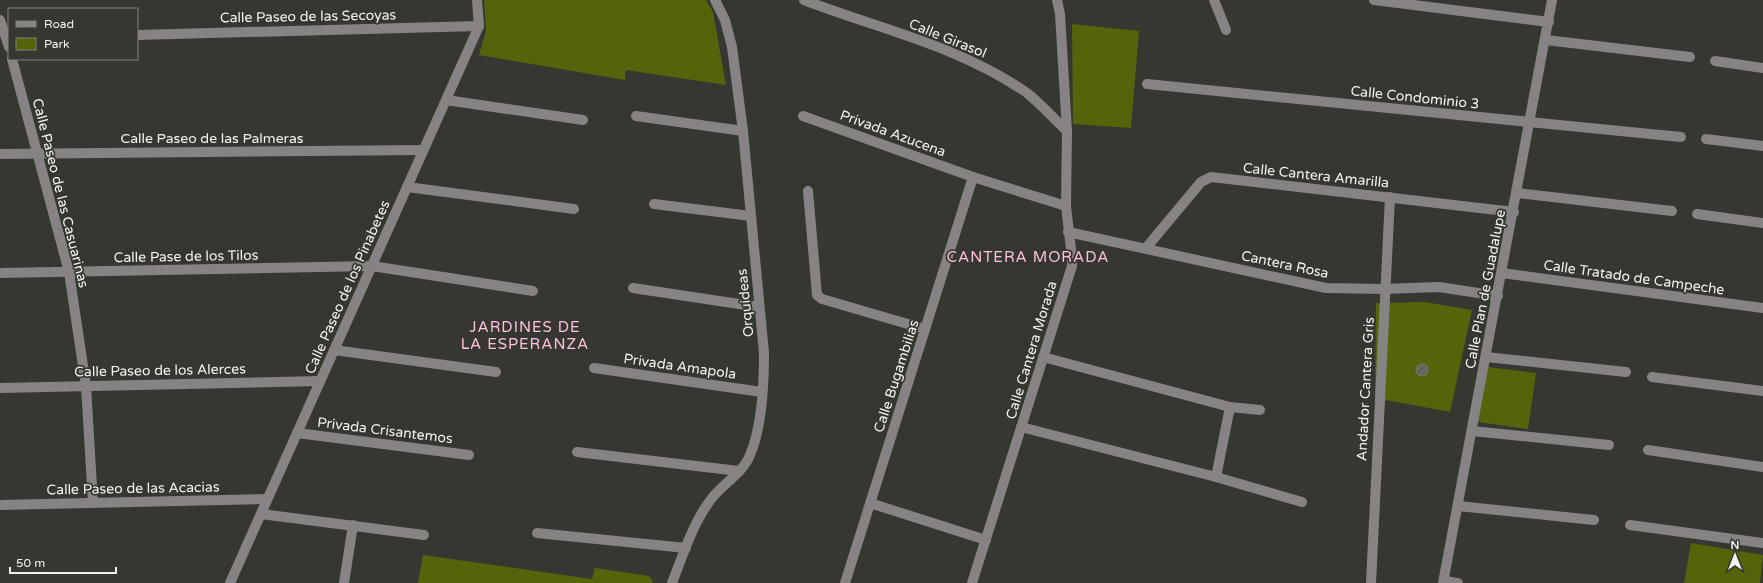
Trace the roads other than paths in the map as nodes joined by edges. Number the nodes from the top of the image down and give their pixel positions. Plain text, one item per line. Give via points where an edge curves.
1 (477, 0) edge
2 (716, 0) edge
3 (804, 0) edge
4 (1057, 0) edge
5 (1214, 0) edge
6 (1374, 0) edge
7 (1552, 0) edge
8 (0, 20) edge
9 (1549, 22) junction
10 (479, 26) junction
11 (1226, 30) dead end
12 (138, 35) edge
13 (6, 40) edge
14 (1546, 40) junction
15 (1690, 57) dead end
16 (12, 60) edge
17 (1715, 61) dead end
18 (1763, 68) edge
19 (1147, 84) dead end
20 (446, 100) junction
21 (636, 116) dead end
22 (803, 116) dead end
23 (583, 120) dead end
24 (1530, 122) junction
25 (743, 131) junction
26 (1067, 131) junction
27 (1681, 137) dead end
28 (1706, 138) dead end
29 (1763, 146) edge
30 (424, 150) junction
31 (37, 153) junction
32 (0, 154) edge
33 (973, 177) junction
34 (407, 187) junction
35 (808, 191) dead end
36 (1517, 193) junction
37 (1390, 197) junction
38 (654, 204) dead end
39 (1066, 206) junction
40 (574, 209) dead end
41 (1672, 211) dead end
42 (1514, 212) junction
43 (1697, 214) dead end
44 (751, 216) junction
45 (1763, 223) edge
46 (1068, 232) junction
47 (1146, 248) junction
48 (372, 266) junction
49 (69, 272) junction
50 (0, 273) edge
51 (1502, 273) junction
52 (633, 288) dead end
53 (1384, 289) junction
54 (534, 291) dead end
55 (1498, 296) junction
56 (759, 307) junction
57 (1763, 308) edge
58 (925, 329) junction
59 (334, 350) junction
60 (1486, 356) junction
61 (1043, 357) junction
62 (594, 368) dead end
63 (496, 372) dead end
64 (1626, 372) dead end
65 (1652, 377) dead end
66 (320, 381) junction
67 (86, 386) junction
68 (0, 388) edge
69 (762, 392) junction
70 (1763, 392) edge
71 (1230, 407) junction
72 (1260, 410) dead end
73 (1021, 427) junction
74 (1472, 431) junction
75 (297, 433) junction
76 (1609, 445) dead end
77 (1648, 450) dead end
78 (578, 452) dead end
79 (469, 455) dead end
80 (1763, 466) edge
81 (738, 471) junction
82 (1216, 477) junction
83 (268, 499) junction
84 (1302, 502) dead end
85 (93, 503) junction
86 (870, 503) junction
87 (0, 504) edge
88 (1458, 506) junction
89 (261, 514) junction
90 (1594, 520) dead end
91 (353, 525) junction
92 (1630, 525) dead end
93 (537, 533) dead end
94 (424, 534) dead end
95 (986, 540) junction
96 (1763, 544) edge
97 (686, 548) junction
98 (1444, 582) edge
99 (230, 583) edge
100 (344, 583) edge
101 (672, 583) edge
102 (845, 583) edge
103 (972, 583) edge
104 (1371, 583) edge
105 (1458, 583) edge

1 - 10 street, Calle Paseo de los Pinabetes
2 - 25 street, Orquídeas via 725,20 732,47
3 - 26 street, Calle Girasol via 945,49 980,65 1028,94
4 - 26 street, Calle Cantera Morada
5 - 11 street
6 - 9 street
7 - 9 street, Calle Plan de Guadalupe
8 - 13 street
9 - 14 street, Calle Plan de Guadalupe
10 - 12 street, Calle Paseo de las Secoyas
10 - 20 street, Calle Paseo de los Pinabetes
14 - 15 street
14 - 24 street, Calle Plan de Guadalupe
16 - 31 street, Calle Paseo de las Casuarinas
17 - 18 street
19 - 24 street, Calle Condominio 3
20 - 23 street
20 - 30 street, Calle Paseo de los Pinabetes
21 - 25 street
22 - 33 street, Privada Azucena
24 - 27 street, Calle Condominio 3
24 - 36 street, Calle Plan de Guadalupe
25 - 44 street, Orquídeas
26 - 39 street, Calle Cantera Morada
28 - 29 street
30 - 31 street, Calle Paseo de las Palmeras
30 - 34 street, Calle Paseo de los Pinabetes
31 - 32 street, Calle Paseo de las Palmeras
31 - 49 street, Calle Paseo de las Casuarinas
33 - 39 street, Privada Azucena
33 - 58 street, Calle Bugambilias
34 - 40 street
34 - 48 street, Calle Paseo de los Pinabetes
35 - 58 street via 817,295
36 - 41 street
36 - 42 street, Calle Plan de Guadalupe
37 - 42 street, Calle Cantera Amarilla
37 - 47 street, Calle Cantera Amarilla via 1211,177 1201,182
37 - 53 street, Andador Cantera Gris
38 - 44 street
39 - 46 street, Calle Cantera Morada
42 - 51 street, Calle Plan de Guadalupe
43 - 45 street
44 - 56 street, Orquídeas
46 - 47 street, Cantera Rosa
46 - 61 street, Calle Cantera Morada via 1072,266
47 - 53 street, Cantera Rosa via 1314,286
48 - 49 street, Calle Pase de los Tilos
48 - 54 street, Calle Pase de los Tilos
48 - 59 street, Calle Paseo de los Pinabetes
49 - 50 street, Calle Pase de los Tilos
49 - 67 street, Calle Paseo de las Casuarinas
51 - 55 street, Calle Plan de Guadalupe
51 - 57 street, Calle Tratado de Campeche
52 - 56 street
53 - 55 street, Cantera Rosa via 1439,287
53 - 104 street, Andador Cantera Gris
55 - 60 street, Calle Plan de Guadalupe
56 - 69 street, Orquídeas via 764,354
58 - 86 street, Calle Bugambilias
59 - 63 street
59 - 66 street, Calle Paseo de los Pinabetes
60 - 64 street
60 - 74 street, Calle Plan de Guadalupe
61 - 71 street
61 - 73 street, Calle Cantera Morada
62 - 69 street, Privada Amapola
65 - 70 street
66 - 67 street, Calle Paseo de los Alerces
66 - 75 street, Calle Paseo de los Pinabetes
67 - 68 street, Calle Paseo de los Alerces
67 - 85 street, Calle Paseo de las Casuarinas
69 - 81 street, Orquídeas via 756,439 750,456
71 - 72 street
71 - 82 street
73 - 82 street
73 - 95 street, Calle Cantera Morada
74 - 76 street
74 - 88 street, Calle Plan de Guadalupe
75 - 79 street, Privada Crisantemos
75 - 83 street, Calle Paseo de los Pinabetes
77 - 80 street
78 - 81 street
81 - 97 street, Orquídeas via 712,498
82 - 84 street
83 - 85 street, Calle Paseo de las Acacias
83 - 89 street, Calle Paseo de los Pinabetes
85 - 87 street, Calle Paseo de las Acacias
86 - 95 street
86 - 102 street, Calle Bugambilias
88 - 90 street
88 - 98 street, Calle Plan de Guadalupe
89 - 91 street
89 - 99 street, Calle Paseo de los Pinabetes
91 - 94 street
91 - 100 street
92 - 96 street
93 - 97 street
95 - 103 street, Calle Cantera Morada
97 - 101 street, Orquídeas
98 - 105 street

